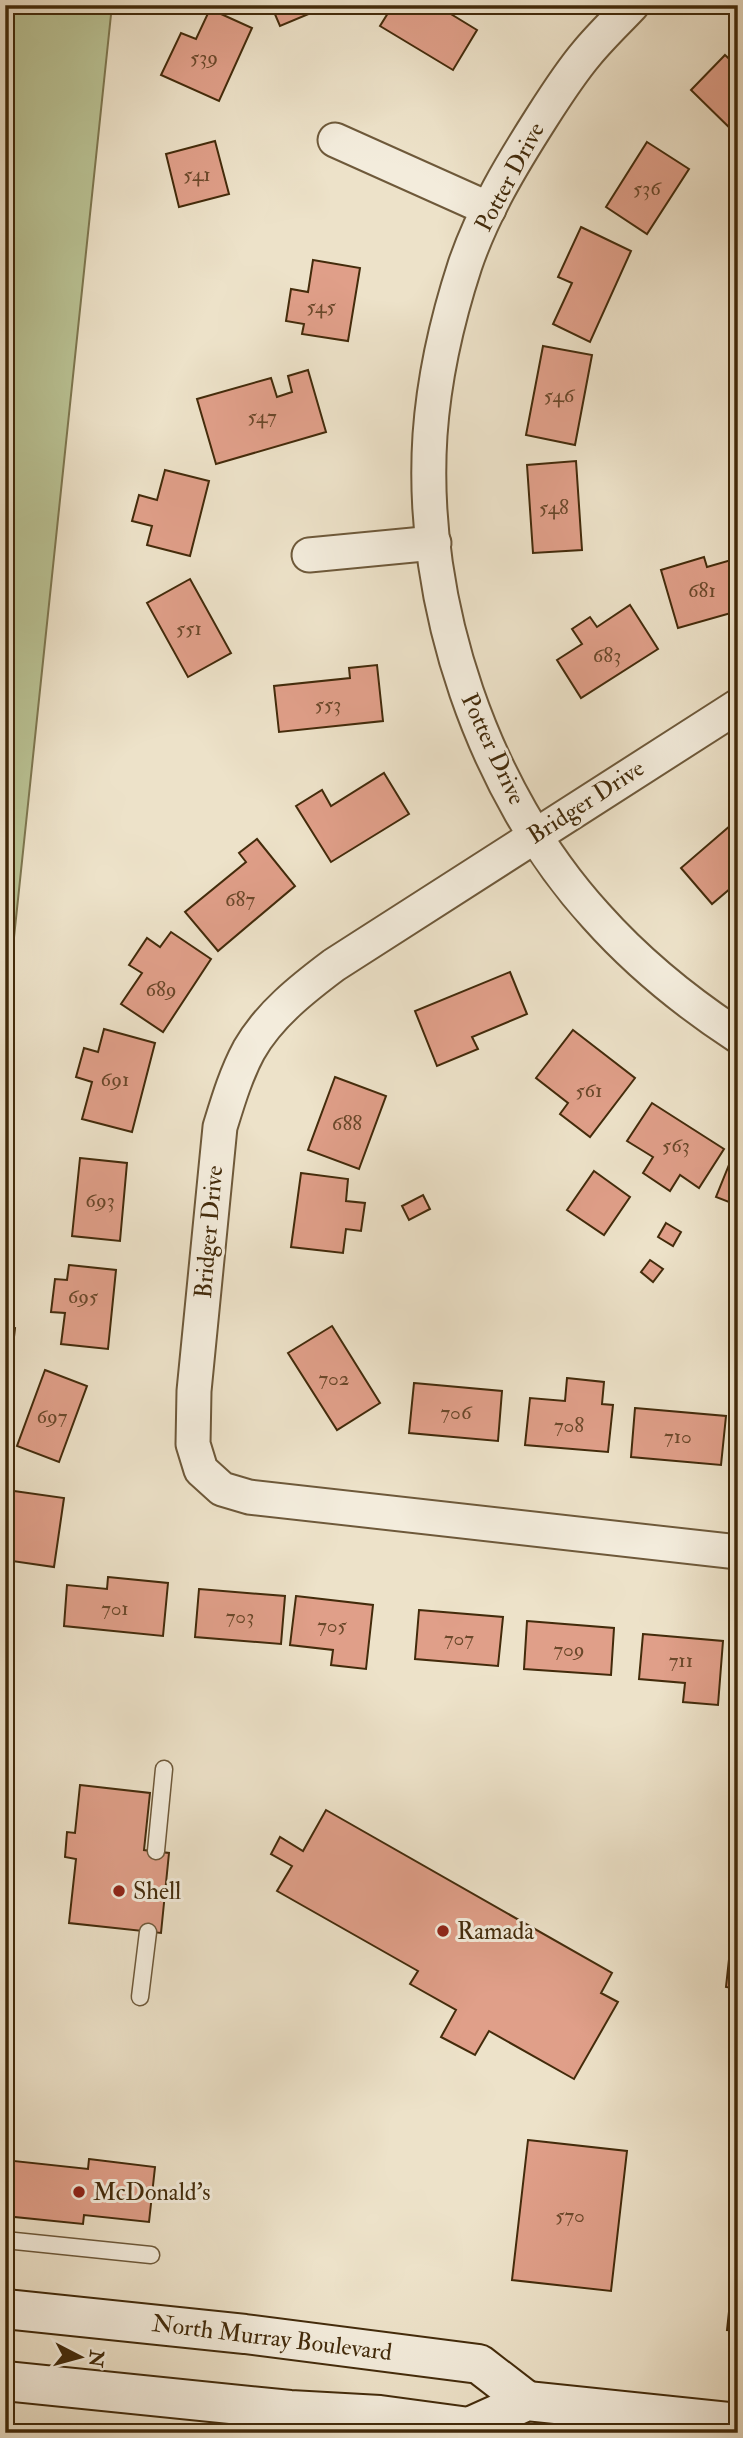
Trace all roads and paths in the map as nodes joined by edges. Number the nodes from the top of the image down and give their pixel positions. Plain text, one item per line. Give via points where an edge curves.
1 (632, 5) edge
2 (335, 140) dead end
3 (489, 209) junction
4 (434, 543) junction
5 (309, 555) dead end
6 (738, 706) edge
7 (535, 834) junction
8 (738, 1036) edge
9 (738, 1552) edge
10 (164, 1769) dead end
11 (156, 1852) dead end
12 (148, 1932) dead end
13 (140, 1997) dead end
14 (5, 2240) edge
15 (151, 2255) dead end
16 (5, 2309) edge
17 (5, 2381) edge
18 (527, 2401) junction
19 (738, 2423) edge

1 - 3 street, Potter Drive via 565,81 514,160
2 - 3 street
3 - 4 street, Potter Drive via 466,263 448,324 437,386 430,436
4 - 5 street
4 - 7 street, Potter Drive via 441,595 464,690 504,781
6 - 7 street, Bridger Drive
7 - 8 street, Potter Drive via 563,876 622,943 673,989
7 - 9 street, Bridger Drive via 314,979 274,1016 250,1049 220,1127 194,1391 193,1444 201,1470 222,1489 249,1497
10 - 11 lane
12 - 13 lane
14 - 15 lane
16 - 18 main road, North Murray Boulevard via 479,2364
17 - 18 main road via 469,2427
18 - 19 main road

